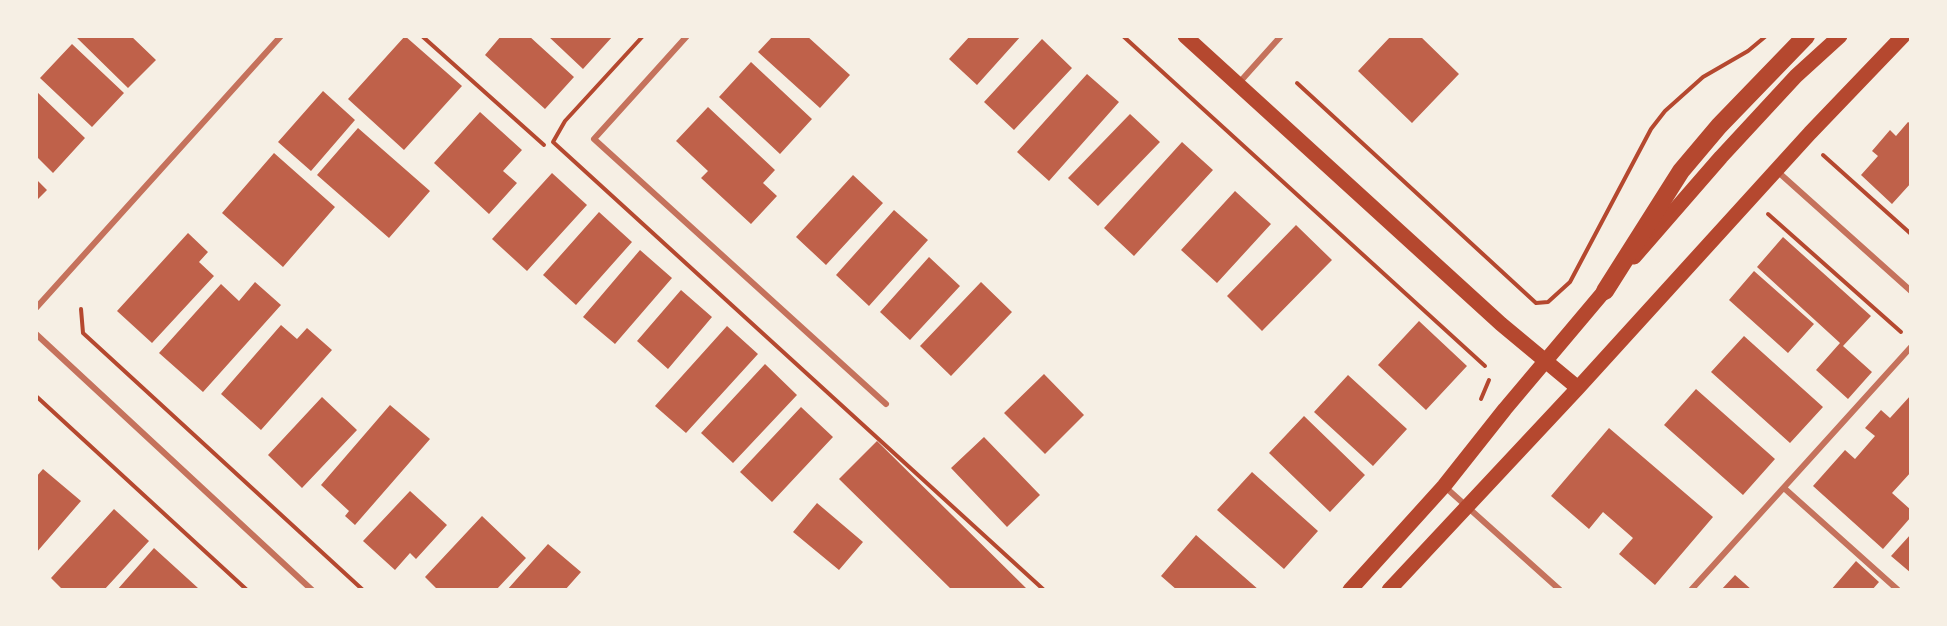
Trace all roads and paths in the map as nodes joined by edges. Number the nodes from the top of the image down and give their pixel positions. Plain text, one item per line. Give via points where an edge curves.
1 (281, 36) edge
2 (422, 36) edge
3 (687, 36) edge
4 (1123, 36) edge
5 (1185, 36) edge
6 (1281, 36) edge
7 (1766, 36) edge
8 (1806, 36) edge
9 (1840, 36) edge
10 (1903, 36) edge
11 (1297, 83) dead end
12 (1238, 84) junction
13 (544, 145) dead end
14 (1823, 156) dead end
15 (1776, 170) junction
16 (1767, 213) dead end
17 (1911, 234) edge
18 (1605, 291) junction
19 (1911, 291) edge
20 (36, 308) edge
21 (81, 309) dead end
22 (1903, 333) dead end
23 (36, 334) edge
24 (1911, 347) edge
25 (1545, 360) junction
26 (1485, 366) dead end
27 (1578, 388) junction
28 (36, 396) edge
29 (886, 404) dead end
30 (1444, 486) junction
31 (1784, 488) junction
32 (1466, 507) junction
33 (247, 590) edge
34 (312, 590) edge
35 (363, 590) edge
36 (1350, 590) edge
37 (1389, 590) edge
38 (1560, 590) edge
39 (1691, 590) edge
40 (1898, 590) edge

1 - 20 street
2 - 13 path
3 - 29 street via 594,139
4 - 26 path
5 - 12 main road
6 - 12 street
7 - 11 path via 1703,77 1665,111 1651,129 1570,282 1548,302 1536,303
8 - 18 highway via 1681,171
9 - 18 main road via 1796,76 1721,157
10 - 15 main road
12 - 25 main road
14 - 17 path
15 - 19 street
15 - 27 main road
16 - 22 path
18 - 25 main road
21 - 35 path via 83,333
23 - 34 street
24 - 31 street
25 - 27 main road
25 - 30 main road
27 - 32 main road
28 - 33 path
30 - 32 street
30 - 36 main road
31 - 39 street
31 - 40 street
32 - 37 main road
32 - 38 street

